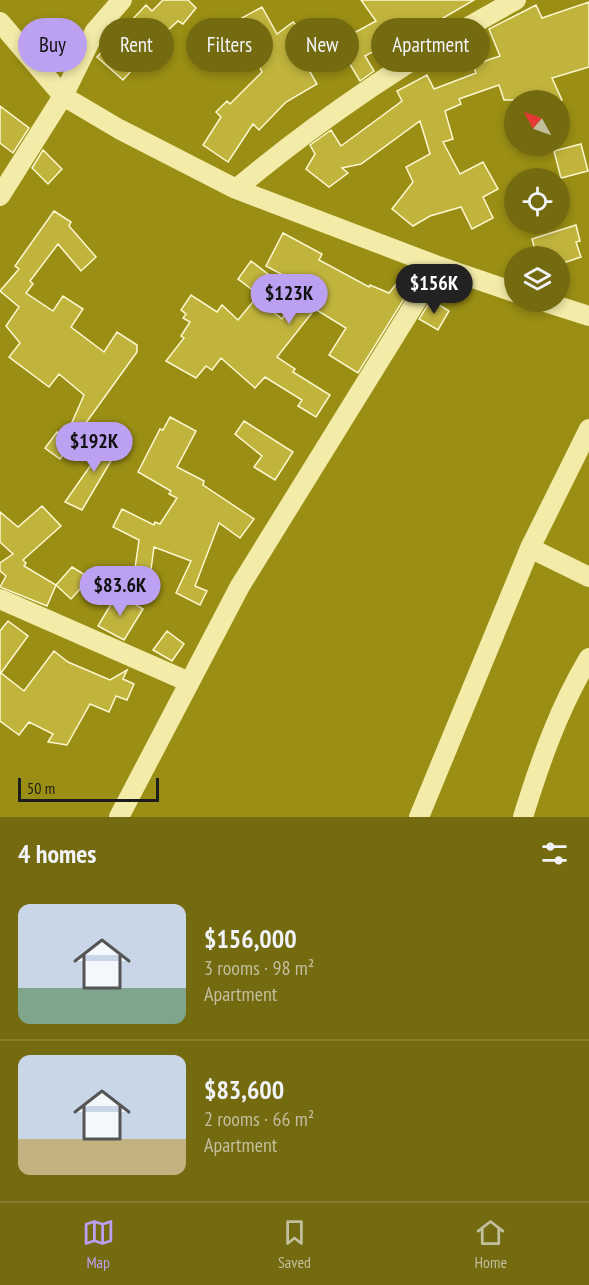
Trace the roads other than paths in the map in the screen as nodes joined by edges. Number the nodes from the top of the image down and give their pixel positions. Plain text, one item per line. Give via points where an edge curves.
1 (122, 0) edge
2 (516, 0) edge
3 (0, 22) edge
4 (63, 96) junction
5 (236, 189) junction
6 (0, 196) edge
7 (438, 266) junction
8 (504, 289) edge
9 (570, 310) edge
10 (589, 316) edge
11 (589, 429) edge
12 (530, 548) junction
13 (589, 577) edge
14 (0, 599) edge
15 (589, 658) edge
16 (189, 682) junction
17 (119, 817) edge
18 (419, 817) edge
19 (523, 817) edge

1 - 4 street via 94,31
2 - 5 street via 371,86 291,142
3 - 4 street
4 - 5 street
4 - 6 street
5 - 7 street
7 - 8 street
7 - 16 street via 240,586
9 - 10 street
11 - 12 street
12 - 13 street
12 - 18 street
14 - 16 street
15 - 19 street via 538,768
16 - 17 street

